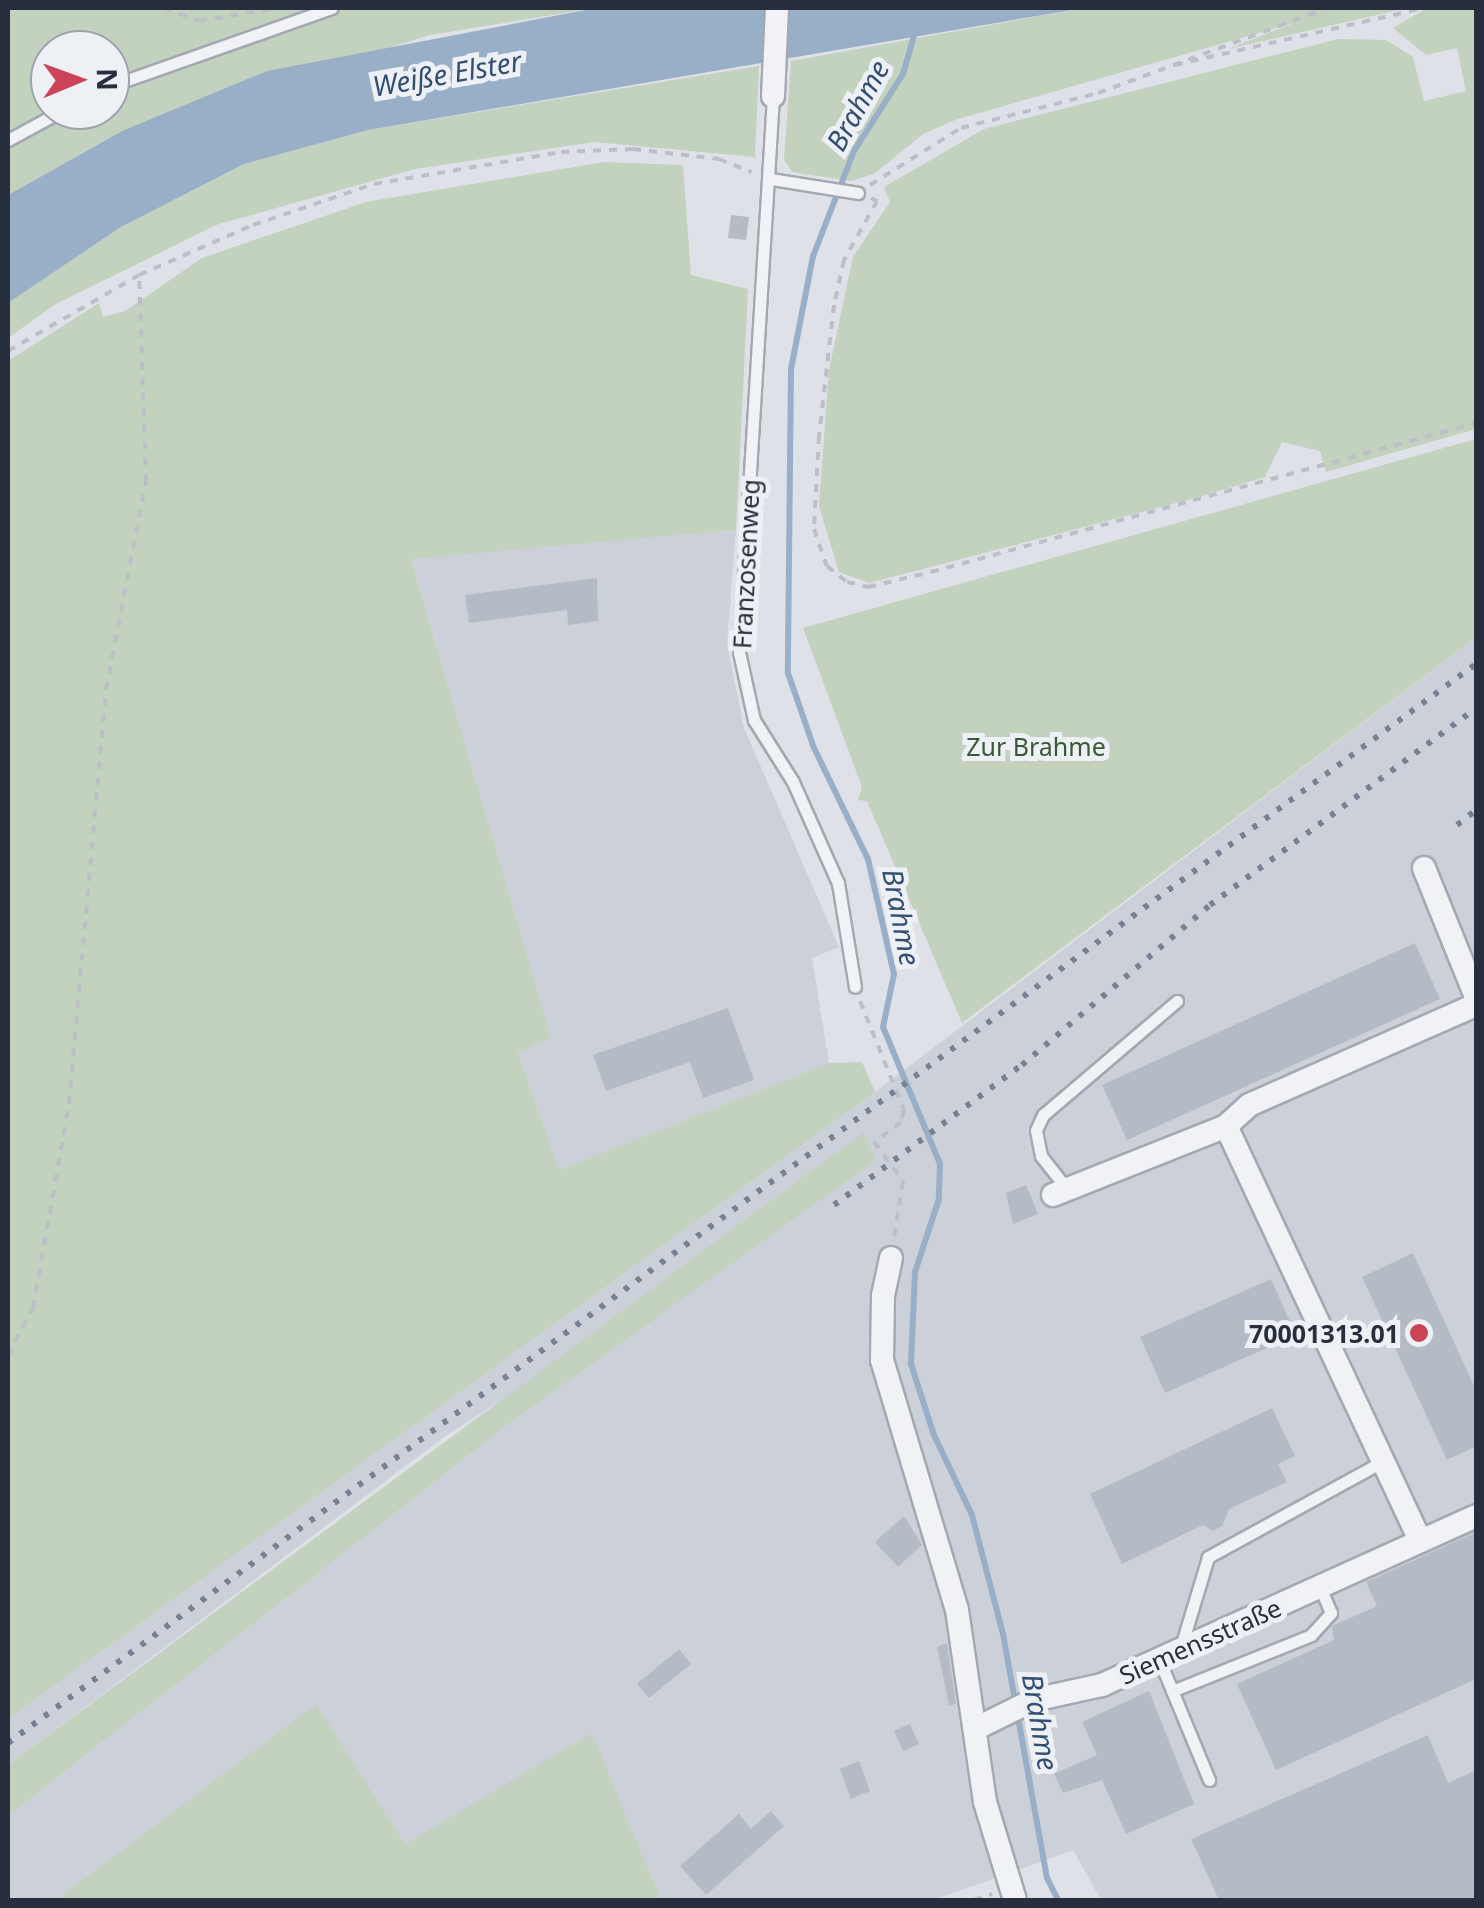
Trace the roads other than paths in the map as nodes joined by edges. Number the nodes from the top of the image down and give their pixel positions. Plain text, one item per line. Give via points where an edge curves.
1 (332, 8) edge
2 (777, 8) edge
3 (130, 79) edge
4 (774, 96) joint
5 (30, 128) edge
6 (8, 140) edge
7 (770, 179) junction
8 (858, 193) road end
9 (1424, 868) dead end
10 (855, 987) road end
11 (1476, 997) edge
12 (1177, 1001) dead end
13 (1476, 1005) edge
14 (1226, 1126) junction
15 (1060, 1192) joint
16 (892, 1258) road end
17 (1383, 1461) junction
18 (1476, 1516) edge
19 (1420, 1542) junction
20 (1320, 1587) junction
21 (1170, 1654) junction
22 (1172, 1691) junction
23 (983, 1724) junction
24 (1208, 1780) dead end
25 (1013, 1894) edge

1 - 3 lane
2 - 4 street
4 - 7 lane, Franzosenweg
5 - 6 lane
7 - 8 lane
7 - 10 lane, Franzosenweg via 739,652 754,720 793,782 838,884
9 - 11 street
12 - 15 lane via 1042,1115 1036,1130 1041,1156
13 - 14 street via 1249,1105
14 - 15 street
14 - 17 street
16 - 23 street via 883,1296 882,1360 957,1610
17 - 19 street
17 - 21 lane via 1208,1557
18 - 19 street, Siemensstraße
19 - 20 street, Siemensstraße
20 - 21 street, Siemensstraße
20 - 22 lane via 1331,1613 1311,1635
21 - 22 lane
21 - 23 street, Siemensstraße via 1102,1685 1034,1700
22 - 24 lane
23 - 25 street via 985,1802

